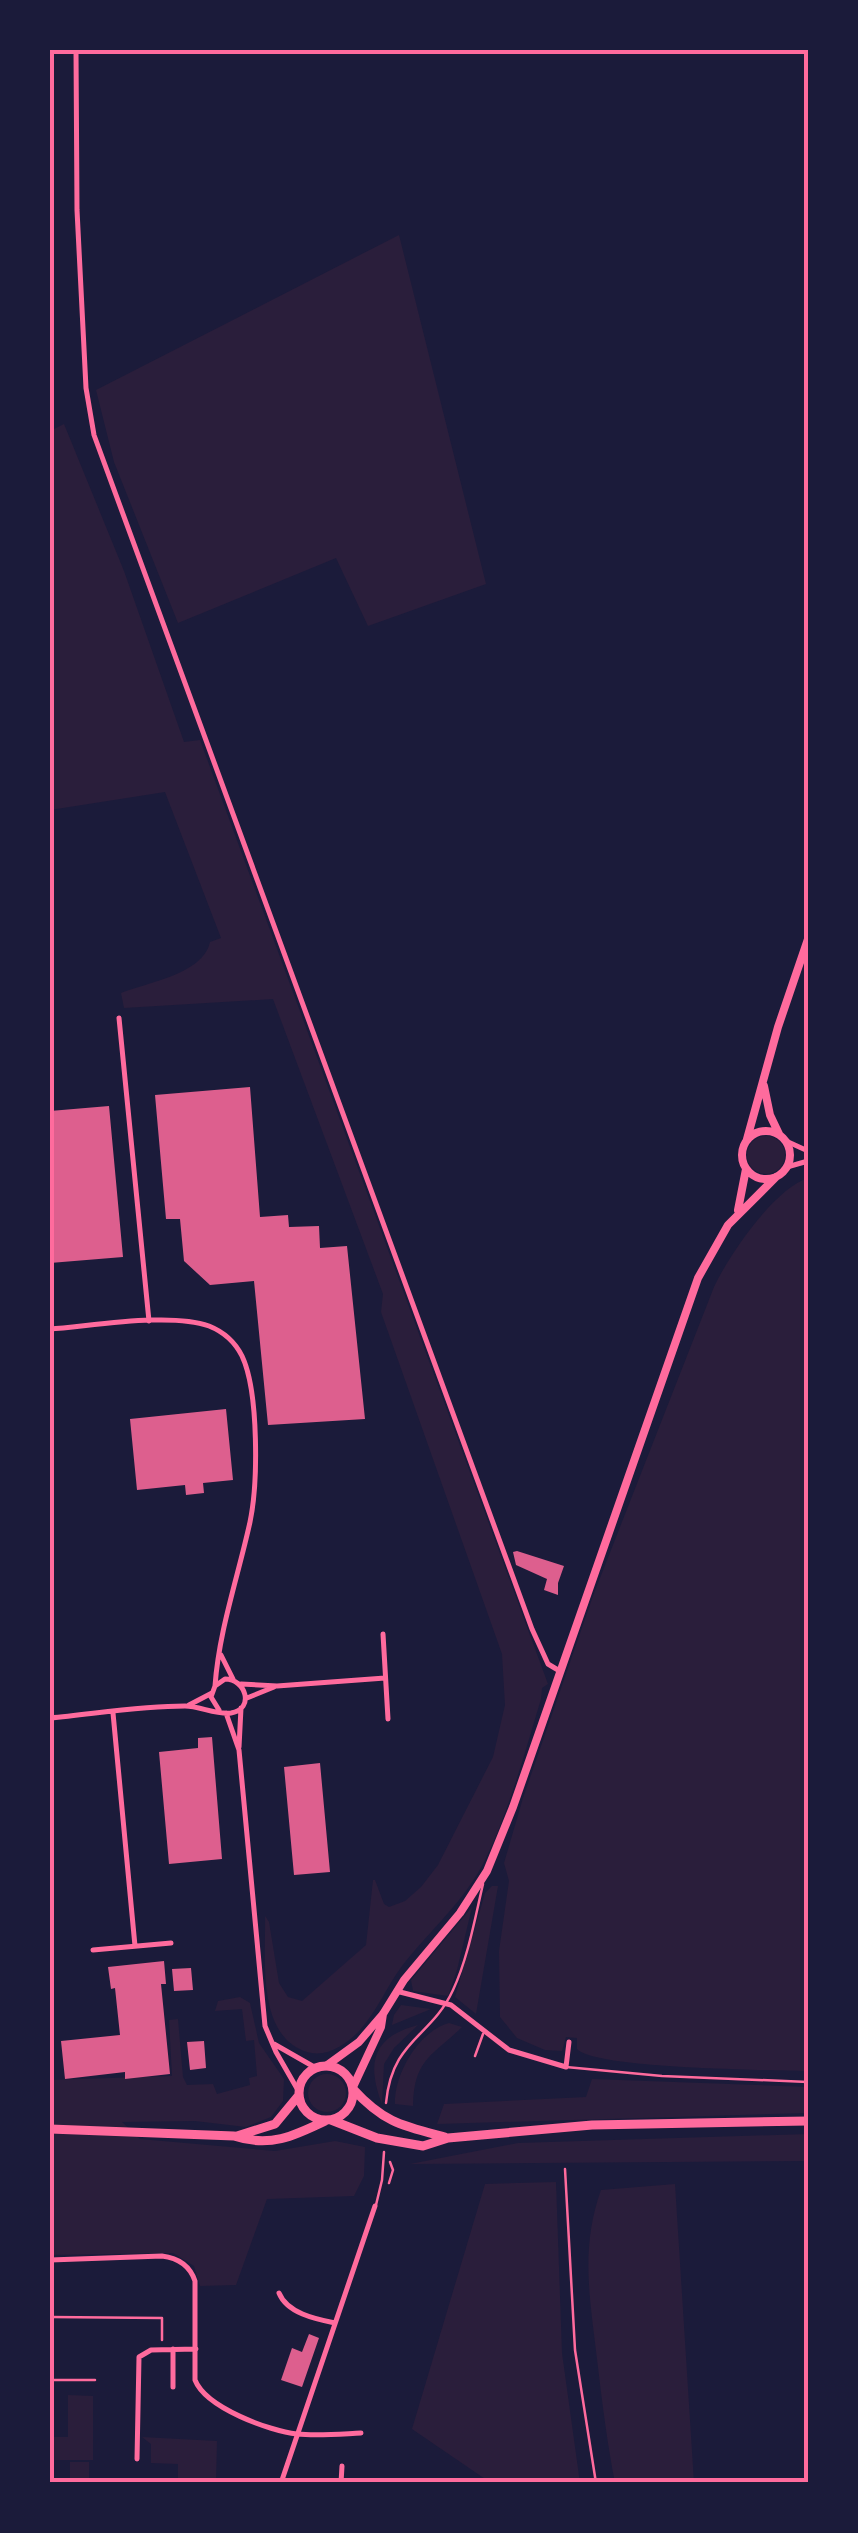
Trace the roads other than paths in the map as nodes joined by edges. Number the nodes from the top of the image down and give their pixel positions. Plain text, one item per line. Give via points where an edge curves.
1 (76, 50) edge
2 (808, 939) edge
3 (119, 1018) dead end
4 (763, 1082) junction
5 (782, 1138) junction
6 (747, 1139) junction
7 (808, 1151) edge
8 (808, 1160) edge
9 (787, 1166) junction
10 (746, 1169) junction
11 (776, 1177) junction
12 (737, 1214) junction
13 (149, 1321) junction
14 (50, 1329) edge
15 (383, 1634) dead end
16 (219, 1653) junction
17 (558, 1670) junction
18 (385, 1678) junction
19 (234, 1679) junction
20 (241, 1684) junction
21 (277, 1686) junction
22 (213, 1690) junction
23 (246, 1698) junction
24 (188, 1705) junction
25 (241, 1708) junction
26 (222, 1712) junction
27 (112, 1713) junction
28 (50, 1718) edge
29 (388, 1719) dead end
30 (239, 1750) junction
31 (484, 1877) junction
32 (171, 1943) dead end
33 (135, 1946) junction
34 (93, 1950) dead end
35 (396, 1991) junction
36 (446, 2003) junction
37 (382, 2014) junction
38 (483, 2032) junction
39 (272, 2042) junction
40 (569, 2042) dead end
41 (475, 2056) dead end
42 (321, 2067) junction
43 (566, 2067) junction
44 (808, 2082) edge
45 (353, 2088) junction
46 (299, 2093) junction
47 (386, 2103) dead end
48 (329, 2120) junction
49 (808, 2121) edge
50 (50, 2129) edge
51 (234, 2136) junction
52 (448, 2138) junction
53 (384, 2152) dead end
54 (375, 2206) joint
55 (50, 2260) edge
56 (279, 2293) dead end
57 (335, 2324) junction
58 (196, 2348) junction
59 (174, 2349) junction
60 (173, 2387) dead end
61 (296, 2434) junction
62 (361, 2434) dead end
63 (137, 2459) dead end
64 (342, 2466) dead end
65 (281, 2483) edge
66 (341, 2483) edge

1 - 17 street via 76,210 94,434 532,1629 548,1664
2 - 4 main road
3 - 13 street
4 - 5 main road
4 - 6 main road
5 - 6 main road via 759,1131
5 - 7 street
5 - 9 main road via 790,1154
6 - 10 main road via 741,1154
8 - 9 street
9 - 11 main road
10 - 11 main road via 760,1178
10 - 12 main road
11 - 12 main road
12 - 17 main road via 698,1278
13 - 14 street
13 - 16 street via 202,1324 224,1334 241,1354 248,1379 253,1500
15 - 18 street
16 - 19 street
16 - 22 street
17 - 31 main road
18 - 21 street
18 - 29 street
19 - 20 street
19 - 22 street
20 - 21 street
20 - 23 street
21 - 23 street
22 - 24 street
22 - 26 street via 212,1701
23 - 25 street
24 - 26 street
24 - 27 street
25 - 26 street
25 - 30 street
26 - 30 street
27 - 28 street
27 - 33 street
30 - 39 street
31 - 35 main road
31 - 36 lane
32 - 33 street
33 - 34 street
35 - 36 street
35 - 37 main road
36 - 38 street
36 - 47 lane via 398,2058
37 - 42 main road via 359,2042
37 - 45 main road
38 - 41 lane
38 - 43 street via 518,2054
39 - 42 street
39 - 46 street
40 - 43 street
42 - 45 main road via 344,2073
42 - 46 main road via 304,2077
43 - 44 lane
45 - 48 main road via 348,2109
45 - 52 main road via 394,2124
46 - 48 main road via 308,2113
46 - 51 main road via 275,2124
48 - 51 main road via 265,2142
48 - 52 main road via 402,2144
49 - 52 main road via 592,2126
50 - 51 main road
53 - 54 lane
54 - 57 street
55 - 58 street via 180,2261 195,2282
56 - 57 street via 296,2310
57 - 61 street
58 - 59 street
58 - 61 street via 195,2380 204,2394 237,2414
59 - 60 street
59 - 63 street via 147,2351 137,2361
61 - 62 street
61 - 65 street
64 - 66 street

